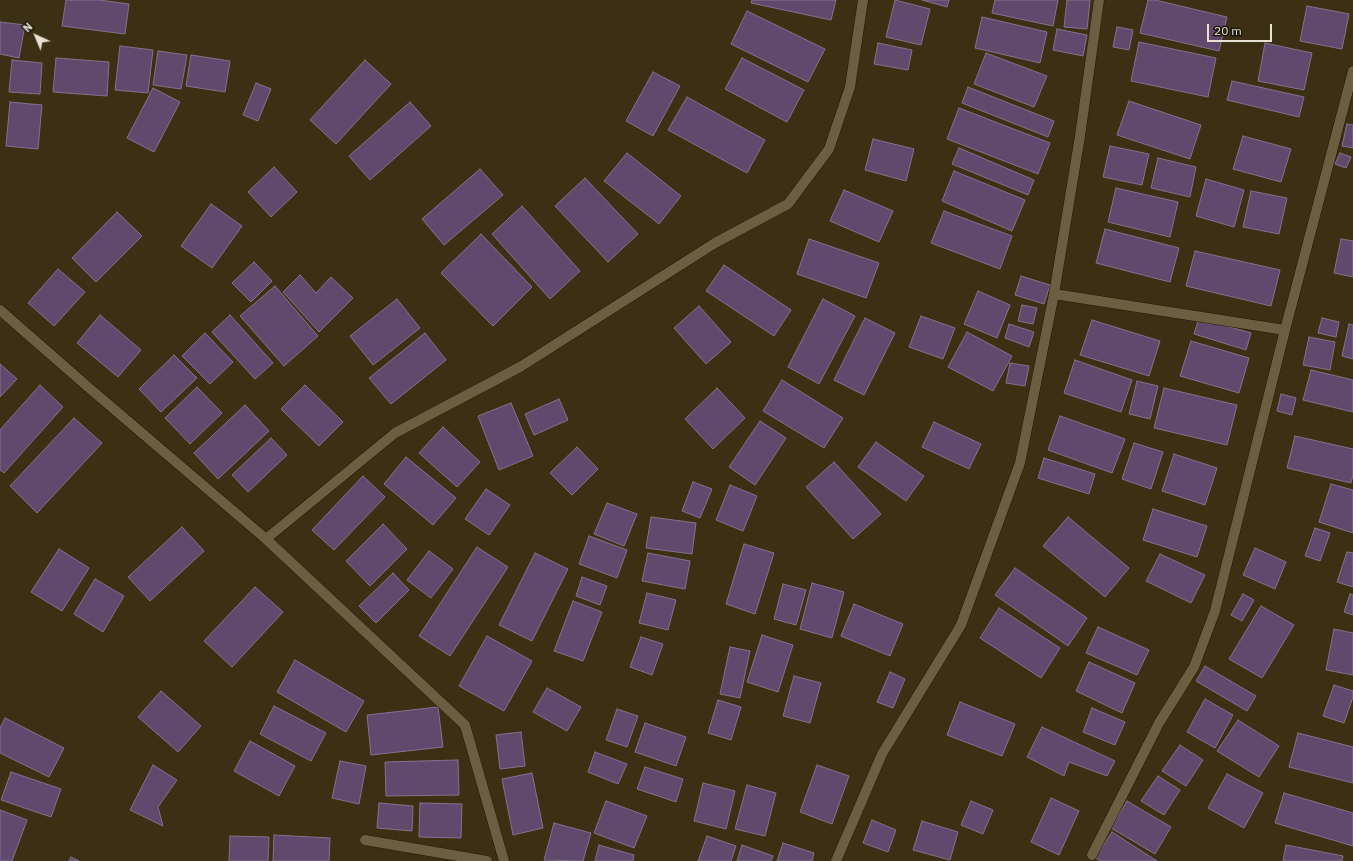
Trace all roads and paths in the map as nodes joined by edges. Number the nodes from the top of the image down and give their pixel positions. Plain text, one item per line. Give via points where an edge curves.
1 (862, 0) edge
2 (1099, 0) edge
3 (1353, 71) edge
4 (1054, 294) junction
5 (0, 310) edge
6 (1284, 330) junction
7 (266, 539) junction
8 (365, 840) dead end
9 (1092, 856) dead end
10 (488, 861) edge
11 (504, 861) edge
12 (836, 861) edge

1 - 7 street via 850,87 829,149 788,204 715,243 520,367 395,433
2 - 4 street
3 - 6 street
4 - 6 street
4 - 12 street via 1020,463 961,625 882,754
5 - 7 street
6 - 9 street via 1215,611 1194,667 1159,723
7 - 11 street via 465,725
8 - 10 street

